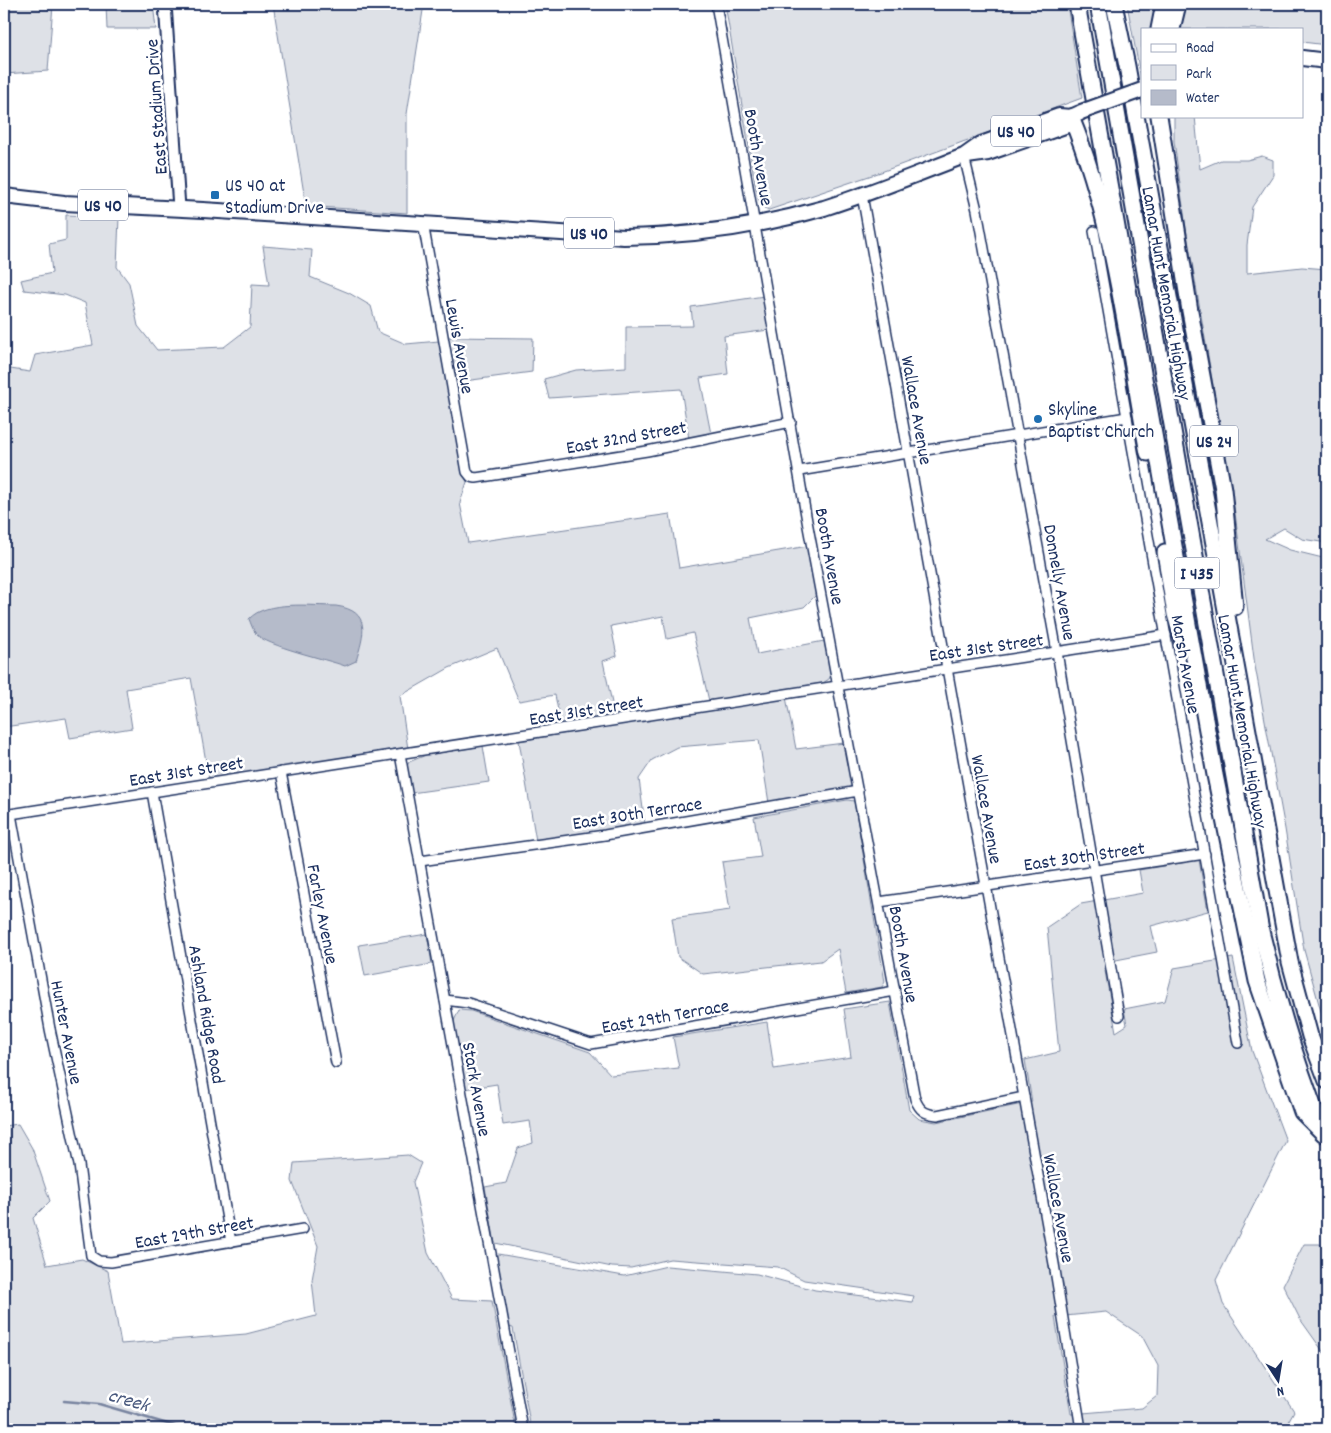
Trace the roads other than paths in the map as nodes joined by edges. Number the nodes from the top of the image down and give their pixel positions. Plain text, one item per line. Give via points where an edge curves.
1 (165, 4) edge
2 (716, 4) edge
3 (1077, 4) edge
4 (1098, 4) edge
5 (1114, 4) edge
6 (1175, 5) edge
7 (1160, 28) edge
8 (1172, 28) edge
9 (1304, 58) edge
10 (1327, 61) edge
11 (1141, 90) edge
12 (1076, 115) junction
13 (1161, 118) edge
14 (964, 156) junction
15 (862, 195) junction
16 (4, 196) edge
17 (179, 208) junction
18 (424, 223) junction
19 (756, 224) junction
20 (1094, 231) dead end
21 (1127, 417) junction
22 (791, 422) junction
23 (1017, 436) junction
24 (909, 454) junction
25 (799, 471) junction
26 (468, 474) joint
27 (1166, 635) junction
28 (1234, 651) junction
29 (1057, 652) junction
30 (947, 668) junction
31 (1198, 677) junction
32 (838, 685) junction
33 (400, 754) junction
34 (281, 772) junction
35 (858, 791) junction
36 (152, 792) junction
37 (7, 815) edge
38 (1205, 854) junction
39 (420, 862) junction
40 (1094, 871) junction
41 (985, 886) junction
42 (878, 902) junction
43 (895, 991) junction
44 (445, 1000) junction
45 (1119, 1016) dead end
46 (1238, 1043) dead end
47 (336, 1063) dead end
48 (1327, 1081) edge
49 (1024, 1097) junction
50 (1326, 1138) edge
51 (303, 1229) dead end
52 (231, 1242) junction
53 (91, 1256) joint
54 (524, 1429) edge
55 (1081, 1429) edge

1 - 17 main road, East Stadium Drive
2 - 19 street, Booth Avenue
3 - 31 highway
4 - 50 highway, Lamar Hunt Memorial Highway / I 435 via 1261,931 1295,1059
5 - 28 highway, Lamar Hunt Memorial Highway / I 435
6 - 7 highway
6 - 8 highway
9 - 10 main road
11 - 12 main road, US 40, bridge
12 - 14 main road, US 40 via 1059,116 981,144
12 - 31 highway via 1107,224 1175,614 1188,657
13 - 28 highway, US 24 via 1164,154 1190,311 1223,489 1236,617
14 - 15 main road, US 40
14 - 23 street, Donnelly Avenue via 977,210
15 - 19 main road, US 40
15 - 24 street, Wallace Avenue
16 - 17 main road, US 40 via 64,203
17 - 18 main road, US 40
18 - 19 main road, US 40 via 624,236 672,236
18 - 26 street, Lewis Avenue
19 - 22 street, Booth Avenue
20 - 21 street, Marsh Avenue
21 - 23 street
21 - 27 street, Marsh Avenue
22 - 25 street, Booth Avenue
22 - 26 street, East 32nd Street via 637,452 476,478
23 - 24 street
23 - 29 street, Donnelly Avenue
24 - 25 street
24 - 30 street, Wallace Avenue
25 - 32 street, Booth Avenue
27 - 29 street, East 31st Street
27 - 38 street, Marsh Avenue
28 - 48 highway, Lamar Hunt Memorial Highway / I 435 via 1290,962 1310,1036
29 - 30 street, East 31st Street
29 - 40 street, Donnelly Avenue
30 - 32 street, East 31st Street
30 - 41 street, Wallace Avenue
31 - 50 highway via 1257,981 1302,1112
32 - 33 street, East 31st Street
32 - 35 street, Booth Avenue
33 - 34 street, East 31st Street
33 - 39 street, Stark Avenue
34 - 36 street, East 31st Street
34 - 47 street, Farley Avenue
35 - 39 street, East 30th Terrace
35 - 42 street, Booth Avenue
36 - 37 street, East 31st Street
36 - 52 street, Ashland Ridge Road
37 - 53 street, Hunter Avenue via 79,1165
38 - 40 street, East 30th Street
38 - 46 street, Marsh Avenue
39 - 44 street, Stark Avenue
40 - 41 street, East 30th Street
40 - 45 street, Donnelly Avenue
41 - 42 street, East 30th Street
41 - 49 street, Wallace Avenue
42 - 43 street, Booth Avenue
43 - 44 street, East 29th Terrace via 591,1044 468,1003
43 - 49 street, Booth Avenue via 915,1100 922,1111 937,1115
44 - 54 street, Stark Avenue
49 - 55 street, Wallace Avenue
51 - 52 street, East 29th Street
52 - 53 street, East 29th Street via 111,1262

